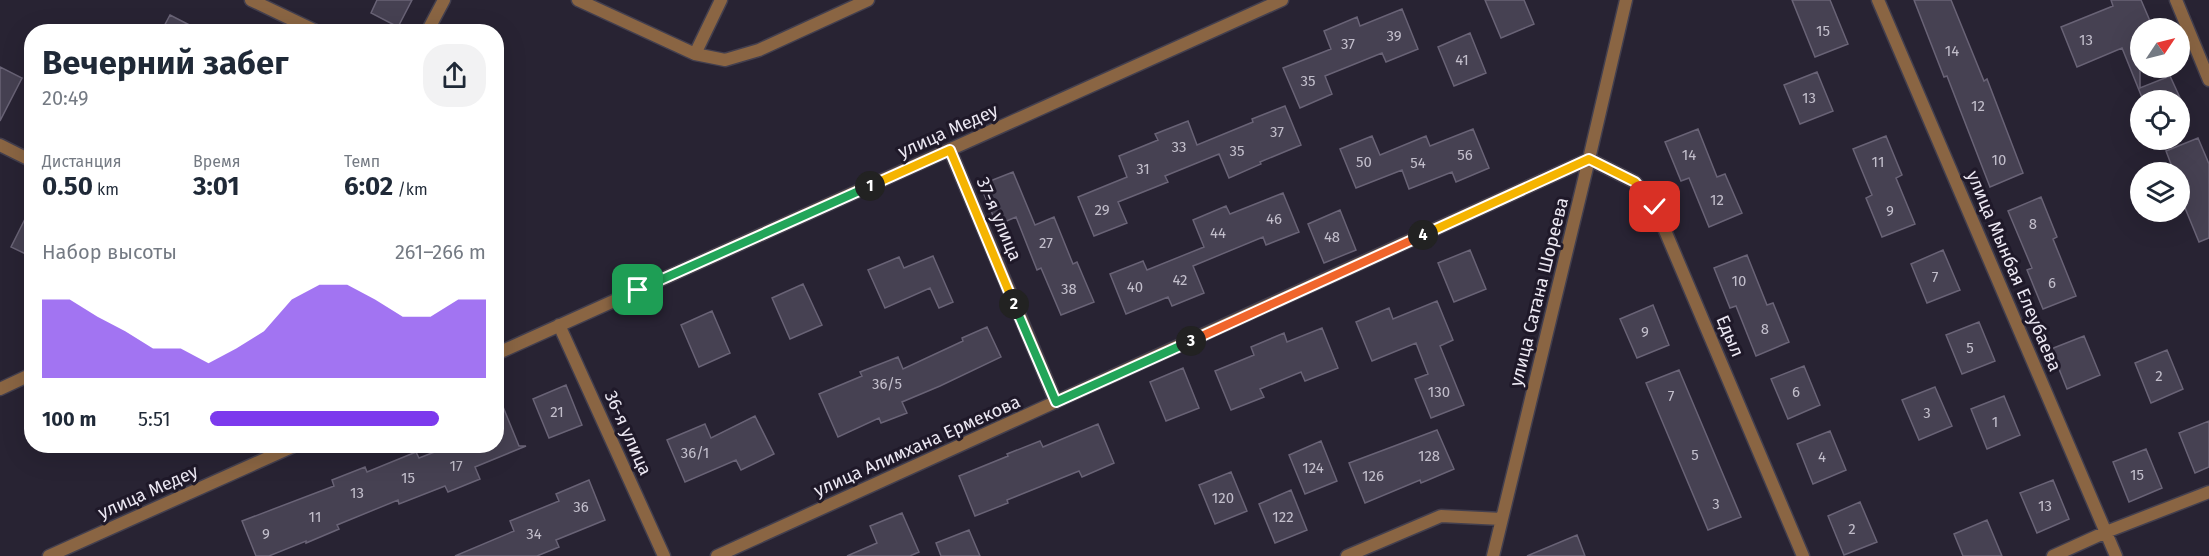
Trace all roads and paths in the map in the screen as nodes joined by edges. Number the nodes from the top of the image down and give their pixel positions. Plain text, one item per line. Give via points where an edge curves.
1 (251, 0) edge
2 (444, 0) edge
3 (578, 0) edge
4 (721, 0) edge
5 (868, 0) edge
6 (1282, 0) edge
7 (1626, 0) edge
8 (1878, 0) edge
9 (2176, 0) edge
10 (301, 24) edge
11 (431, 24) edge
12 (695, 54) junction
13 (2209, 80) edge
14 (0, 146) edge
15 (950, 150) junction
16 (24, 157) edge
17 (1589, 159) junction
18 (559, 325) junction
19 (504, 350) edge
20 (24, 378) edge
21 (0, 389) edge
22 (1056, 402) junction
23 (278, 453) edge
24 (2209, 492) edge
25 (1502, 519) junction
26 (2106, 532) junction
27 (49, 556) edge
28 (664, 556) edge
29 (717, 556) edge
30 (1347, 556) edge
31 (1493, 556) edge
32 (1803, 556) edge
33 (2053, 556) edge
34 (2116, 556) edge

1 - 10 street
2 - 11 street
3 - 12 street
4 - 12 street
5 - 12 street via 759,50 725,60
6 - 15 street, улица Медеу
7 - 17 street, улица Сатана Шореева
8 - 26 street, улица Мынбая Елеубаева
9 - 13 street
14 - 16 street
15 - 18 street, улица Медеу
15 - 22 street, 37-я улица
17 - 22 street, улица Алимхана Ермекова
17 - 25 street, улица Сатана Шореева
17 - 32 street, Едыл via 1635,182 1655,207
18 - 19 street, улица Медеу
18 - 28 street, 36-я улица
20 - 21 street
22 - 29 street, улица Алимхана Ермекова
23 - 27 street, улица Медеу
24 - 26 street
25 - 30 street via 1441,516
25 - 31 street, улица Сатана Шореева
26 - 33 street
26 - 34 street, улица Мынбая Елеубаева

